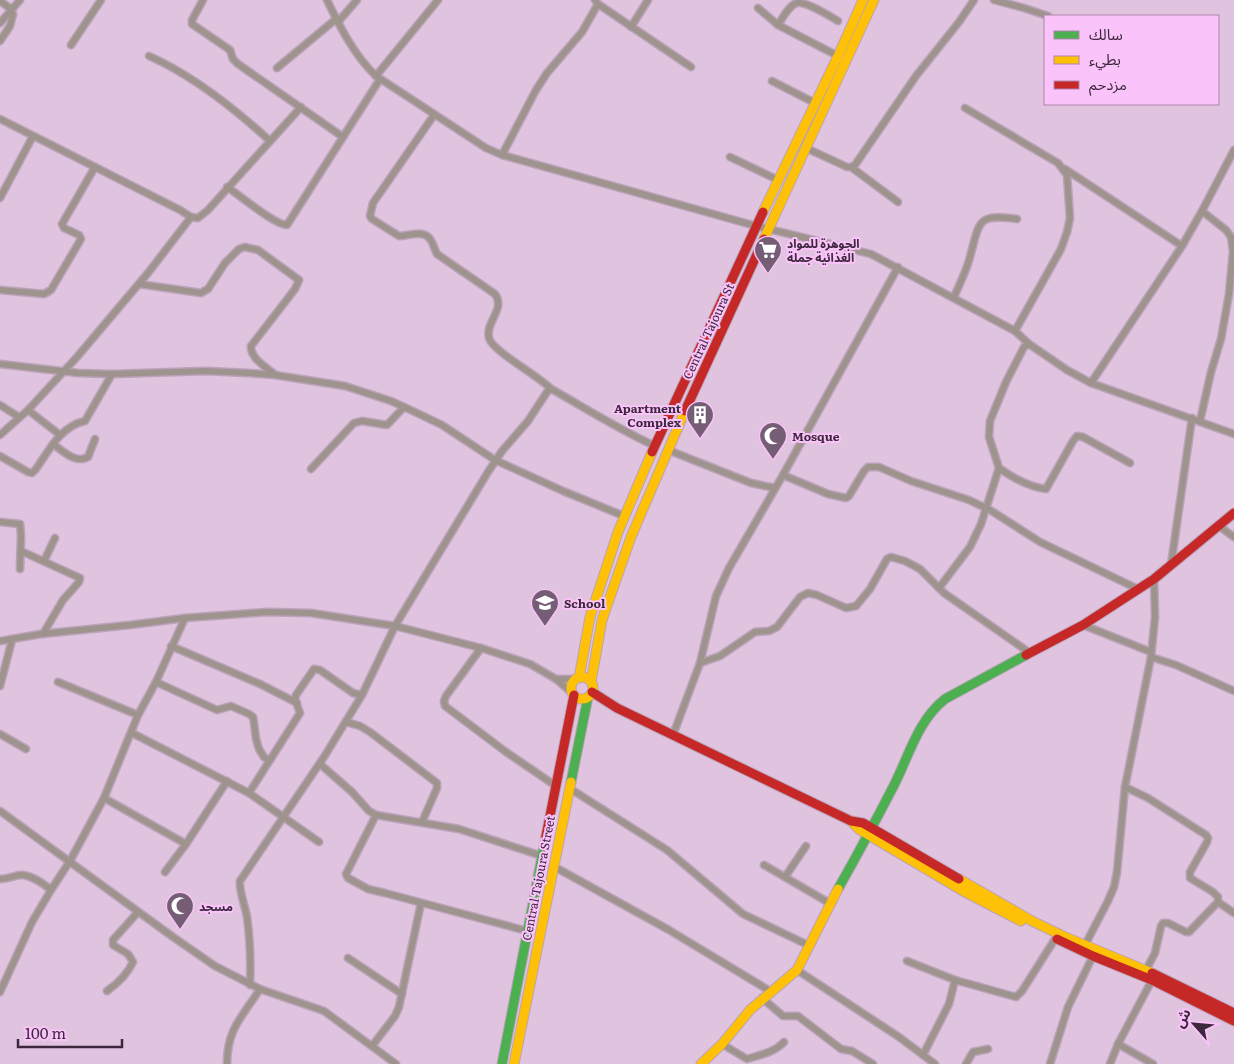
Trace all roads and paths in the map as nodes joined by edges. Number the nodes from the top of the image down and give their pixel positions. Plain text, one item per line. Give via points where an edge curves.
1 (20, 0) edge
2 (101, 0) edge
3 (203, 0) edge
4 (327, 0) edge
5 (357, 0) edge
6 (438, 0) edge
7 (648, 0) edge
8 (863, 0) edge
9 (874, 0) edge
10 (974, 0) edge
11 (994, 0) edge
12 (0, 1) edge
13 (596, 2) edge
14 (758, 8) dead end
15 (11, 10) junction
16 (1045, 15) edge
17 (337, 20) junction
18 (838, 21) dead end
19 (0, 23) edge
20 (778, 25) junction
21 (632, 27) junction
22 (0, 40) edge
23 (71, 45) dead end
24 (149, 56) dead end
25 (838, 56) junction
26 (691, 67) dead end
27 (278, 68) dead end
28 (378, 78) junction
29 (772, 81) dead end
30 (815, 103) junction
31 (301, 107) junction
32 (964, 108) dead end
33 (434, 114) junction
34 (0, 119) edge
35 (33, 136) junction
36 (343, 137) junction
37 (270, 141) junction
38 (806, 148) junction
39 (1234, 152) edge
40 (502, 155) junction
41 (730, 157) dead end
42 (95, 167) junction
43 (851, 167) junction
44 (1064, 168) junction
45 (778, 180) junction
46 (228, 187) junction
47 (0, 198) edge
48 (898, 202) dead end
49 (1202, 211) junction
50 (191, 217) junction
51 (1017, 219) dead end
52 (756, 226) junction
53 (768, 229) junction
54 (1182, 246) junction
55 (1234, 251) edge
56 (898, 267) junction
57 (139, 284) junction
58 (0, 290) edge
59 (954, 297) junction
60 (1014, 332) junction
61 (1029, 344) junction
62 (0, 364) edge
63 (64, 371) junction
64 (112, 374) junction
65 (275, 375) junction
66 (1091, 383) junction
67 (551, 389) junction
68 (0, 405) edge
69 (404, 407) junction
70 (28, 410) junction
71 (19, 417) junction
72 (1192, 418) junction
73 (1200, 421) junction
74 (1234, 434) edge
75 (0, 435) edge
76 (60, 435) junction
77 (95, 439) dead end
78 (53, 444) junction
79 (655, 446) junction
80 (668, 450) junction
81 (0, 456) edge
82 (495, 460) junction
83 (1130, 463) dead end
84 (999, 468) junction
85 (311, 469) dead end
86 (783, 475) junction
87 (775, 488) junction
88 (986, 508) junction
89 (1234, 513) edge
90 (624, 516) junction
91 (0, 522) edge
92 (1219, 526) junction
93 (1234, 537) edge
94 (56, 538) dead end
95 (21, 551) junction
96 (44, 561) junction
97 (1171, 566) junction
98 (20, 569) dead end
99 (1154, 579) junction
100 (939, 588) junction
101 (1138, 589) junction
102 (185, 618) junction
103 (1083, 625) junction
104 (395, 626) junction
105 (43, 634) junction
106 (12, 640) junction
107 (0, 642) edge
108 (171, 646) junction
109 (481, 648) junction
110 (1030, 653) junction
111 (1151, 655) junction
112 (700, 662) junction
113 (578, 678) junction
114 (556, 679) junction
115 (58, 682) dead end
116 (156, 682) junction
117 (591, 682) junction
118 (0, 686) edge
119 (1234, 690) edge
120 (362, 695) junction
121 (573, 695) junction
122 (590, 695) junction
123 (297, 703) junction
124 (138, 714) junction
125 (346, 722) junction
126 (132, 733) junction
127 (0, 734) edge
128 (673, 735) junction
129 (26, 749) dead end
130 (268, 760) junction
131 (320, 764) junction
132 (227, 781) junction
133 (556, 786) junction
134 (1125, 787) junction
135 (569, 788) junction
136 (249, 793) junction
137 (104, 798) junction
138 (0, 811) edge
139 (376, 815) junction
140 (284, 816) junction
141 (422, 822) junction
142 (870, 831) junction
143 (319, 842) dead end
144 (186, 844) junction
145 (806, 846) dead end
146 (542, 856) junction
147 (70, 861) junction
148 (764, 864) dead end
149 (553, 866) junction
150 (165, 872) dead end
151 (785, 877) junction
152 (0, 879) edge
153 (51, 890) junction
154 (1218, 902) junction
155 (421, 903) junction
156 (831, 904) junction
157 (138, 912) junction
158 (1234, 913) edge
159 (527, 931) junction
160 (1055, 939) junction
161 (1085, 945) junction
162 (810, 946) junction
163 (1093, 956) junction
164 (348, 958) dead end
165 (907, 961) dead end
166 (797, 970) junction
167 (1146, 970) junction
168 (955, 980) junction
169 (1152, 980) junction
170 (250, 985) junction
171 (260, 989) junction
172 (107, 991) dead end
173 (770, 991) junction
174 (0, 992) edge
175 (402, 994) junction
176 (762, 998) junction
177 (1234, 1013) edge
178 (1234, 1021) edge
179 (784, 1042) dead end
180 (722, 1044) junction
181 (1118, 1044) junction
182 (372, 1046) junction
183 (988, 1049) dead end
184 (923, 1055) junction
185 (227, 1064) edge
186 (396, 1064) edge
187 (502, 1064) edge
188 (514, 1064) edge
189 (701, 1064) edge
190 (873, 1064) edge
191 (935, 1064) edge
192 (966, 1064) edge
193 (1050, 1064) edge
194 (1110, 1064) edge
195 (1154, 1064) edge

1 - 15 street
2 - 23 street
3 - 31 street via 192,24 230,50 238,64
4 - 17 street
5 - 17 street
6 - 28 street
7 - 21 street
8 - 25 main road
9 - 38 main road, Central Tajoura St
10 - 43 street
11 - 16 street
12 - 15 street
13 - 21 street
13 - 40 street via 582,32 536,90
14 - 20 street
15 - 19 street
15 - 22 street via 12,20
17 - 27 street
17 - 28 street via 363,62
18 - 20 street via 797,3
20 - 25 street
21 - 26 street
24 - 37 street via 219,99
25 - 30 main road
28 - 33 street
28 - 36 street
29 - 30 street
30 - 45 main road
31 - 36 street
31 - 37 street
32 - 44 street
33 - 40 street
33 - 67 street via 373,203 370,216 399,236 426,235 437,254 495,294 498,304 489,340
34 - 35 street
35 - 42 street
35 - 47 street
36 - 46 street via 286,225
37 - 46 street
38 - 43 street
38 - 53 main road, Central Tajoura St
39 - 49 street
40 - 52 street
41 - 45 street
42 - 50 street
42 - 58 street via 62,224 79,235 81,240 51,290 44,294
43 - 48 street
44 - 54 street
44 - 60 street via 1070,197 1067,232 1061,249
45 - 52 main road
46 - 50 street via 202,216
49 - 54 street
49 - 55 street via 1231,236
50 - 57 street
51 - 59 street via 984,219 977,228 971,254
52 - 53 street
52 - 79 main road
53 - 56 street via 865,252
53 - 80 main road, Central Tajoura St
54 - 66 street
55 - 73 street via 1221,339
56 - 59 street
56 - 86 street
57 - 63 street
57 - 65 street via 201,293 208,290 225,263 239,249 258,250 300,280 251,346 256,358
59 - 60 street
60 - 61 street
61 - 66 street
61 - 84 street via 1024,347 1006,382 990,421 988,437
62 - 63 street
63 - 64 street
63 - 70 street
64 - 65 street via 206,371
64 - 76 street via 85,421
65 - 69 street via 345,386
66 - 72 street
67 - 79 street
67 - 82 street
68 - 71 street
69 - 82 street via 442,425
69 - 85 street via 387,425 354,423
70 - 71 street
70 - 76 street
71 - 75 street
72 - 73 street
72 - 97 street
73 - 74 street
76 - 78 street
77 - 78 street via 88,457 81,460
78 - 81 street via 32,473
79 - 90 main road
80 - 87 street via 751,484
80 - 117 main road, Central Tajoura St via 631,537 602,620
82 - 90 street
82 - 104 street
83 - 84 street via 1077,436 1046,489 1014,478
84 - 88 street
86 - 87 street
86 - 88 street via 846,498 868,467 879,467
87 - 112 street via 716,596
88 - 100 street via 970,547
88 - 101 street via 1040,542
89 - 92 main road
90 - 113 main road via 590,617
91 - 95 street via 20,524
92 - 93 street
92 - 97 main road
94 - 96 street
95 - 96 street
95 - 98 street
96 - 105 street via 80,580 63,600
97 - 99 main road
99 - 101 main road
99 - 111 street
100 - 110 street
100 - 112 street via 920,568 891,557 856,606 846,608 808,593 800,597 777,626 755,632 720,656
101 - 103 main road
102 - 104 street via 267,612 311,613
102 - 105 street
102 - 108 street
103 - 110 main road
103 - 111 street
104 - 109 street
104 - 120 street
105 - 106 street
106 - 107 street
106 - 118 street
108 - 116 street
108 - 123 street
109 - 114 street via 524,662
109 - 133 street via 446,696 444,706
110 - 142 main road via 944,699 935,707 918,732
111 - 119 street
111 - 134 street
112 - 128 street
113 - 114 street
113 - 117 main road
113 - 121 main road via 572,686
114 - 121 street
115 - 124 street
116 - 124 street
116 - 130 street via 218,710 234,707 249,714 254,722 259,749
117 - 122 main road
120 - 123 street via 314,669 296,695
120 - 125 street
121 - 122 main road via 581,699
121 - 133 main road
122 - 128 main road
122 - 135 main road, Central Tajoura Street
123 - 130 street via 300,712 296,720
124 - 126 street
125 - 131 street
125 - 141 street via 370,732 437,783
126 - 132 street
126 - 137 street
127 - 129 street
128 - 142 main road via 852,821 860,830
130 - 136 street
131 - 139 street
131 - 140 street
132 - 136 street
132 - 144 street
133 - 146 main road
134 - 154 street via 1206,835 1207,842 1189,876 1216,895
134 - 161 street via 1114,887
135 - 149 main road, Central Tajoura Street
135 - 162 street via 666,850 743,914
136 - 140 street
137 - 144 street
137 - 147 street
138 - 147 street
139 - 141 street
139 - 155 street via 346,876 368,889
140 - 143 street
140 - 170 street via 240,884 250,943
141 - 146 street via 459,829
142 - 156 main road
142 - 160 main road via 963,891
142 - 161 main road via 1032,920
144 - 150 street
145 - 151 street
146 - 159 main road
147 - 153 street
147 - 157 street
148 - 151 street
149 - 173 street
149 - 188 main road, Central Tajoura Street
151 - 156 street
152 - 153 street via 22,875
153 - 174 street via 32,922
154 - 158 street
154 - 167 street via 1189,932 1168,922 1163,923 1153,958
155 - 159 street
155 - 175 street
156 - 162 main road
157 - 170 street via 196,954
157 - 172 street via 113,940 113,945 128,954 133,962
159 - 187 main road
160 - 163 main road
160 - 168 street via 1016,997
161 - 167 main road
162 - 166 main road
163 - 169 main road
163 - 193 street via 1068,1008
164 - 175 street
165 - 168 street
166 - 173 main road
166 - 184 street
167 - 177 main road
168 - 184 street via 949,1004
169 - 178 main road
169 - 181 street
170 - 171 street
171 - 182 street via 324,1011
171 - 185 street via 233,1030
173 - 176 main road
175 - 182 street via 395,1016
176 - 180 main road
176 - 190 street via 783,1016 798,1016 841,1048
179 - 180 street via 770,1052 747,1059
180 - 189 main road
181 - 194 street
181 - 195 street
182 - 186 street
183 - 192 street via 973,1052
184 - 191 street

